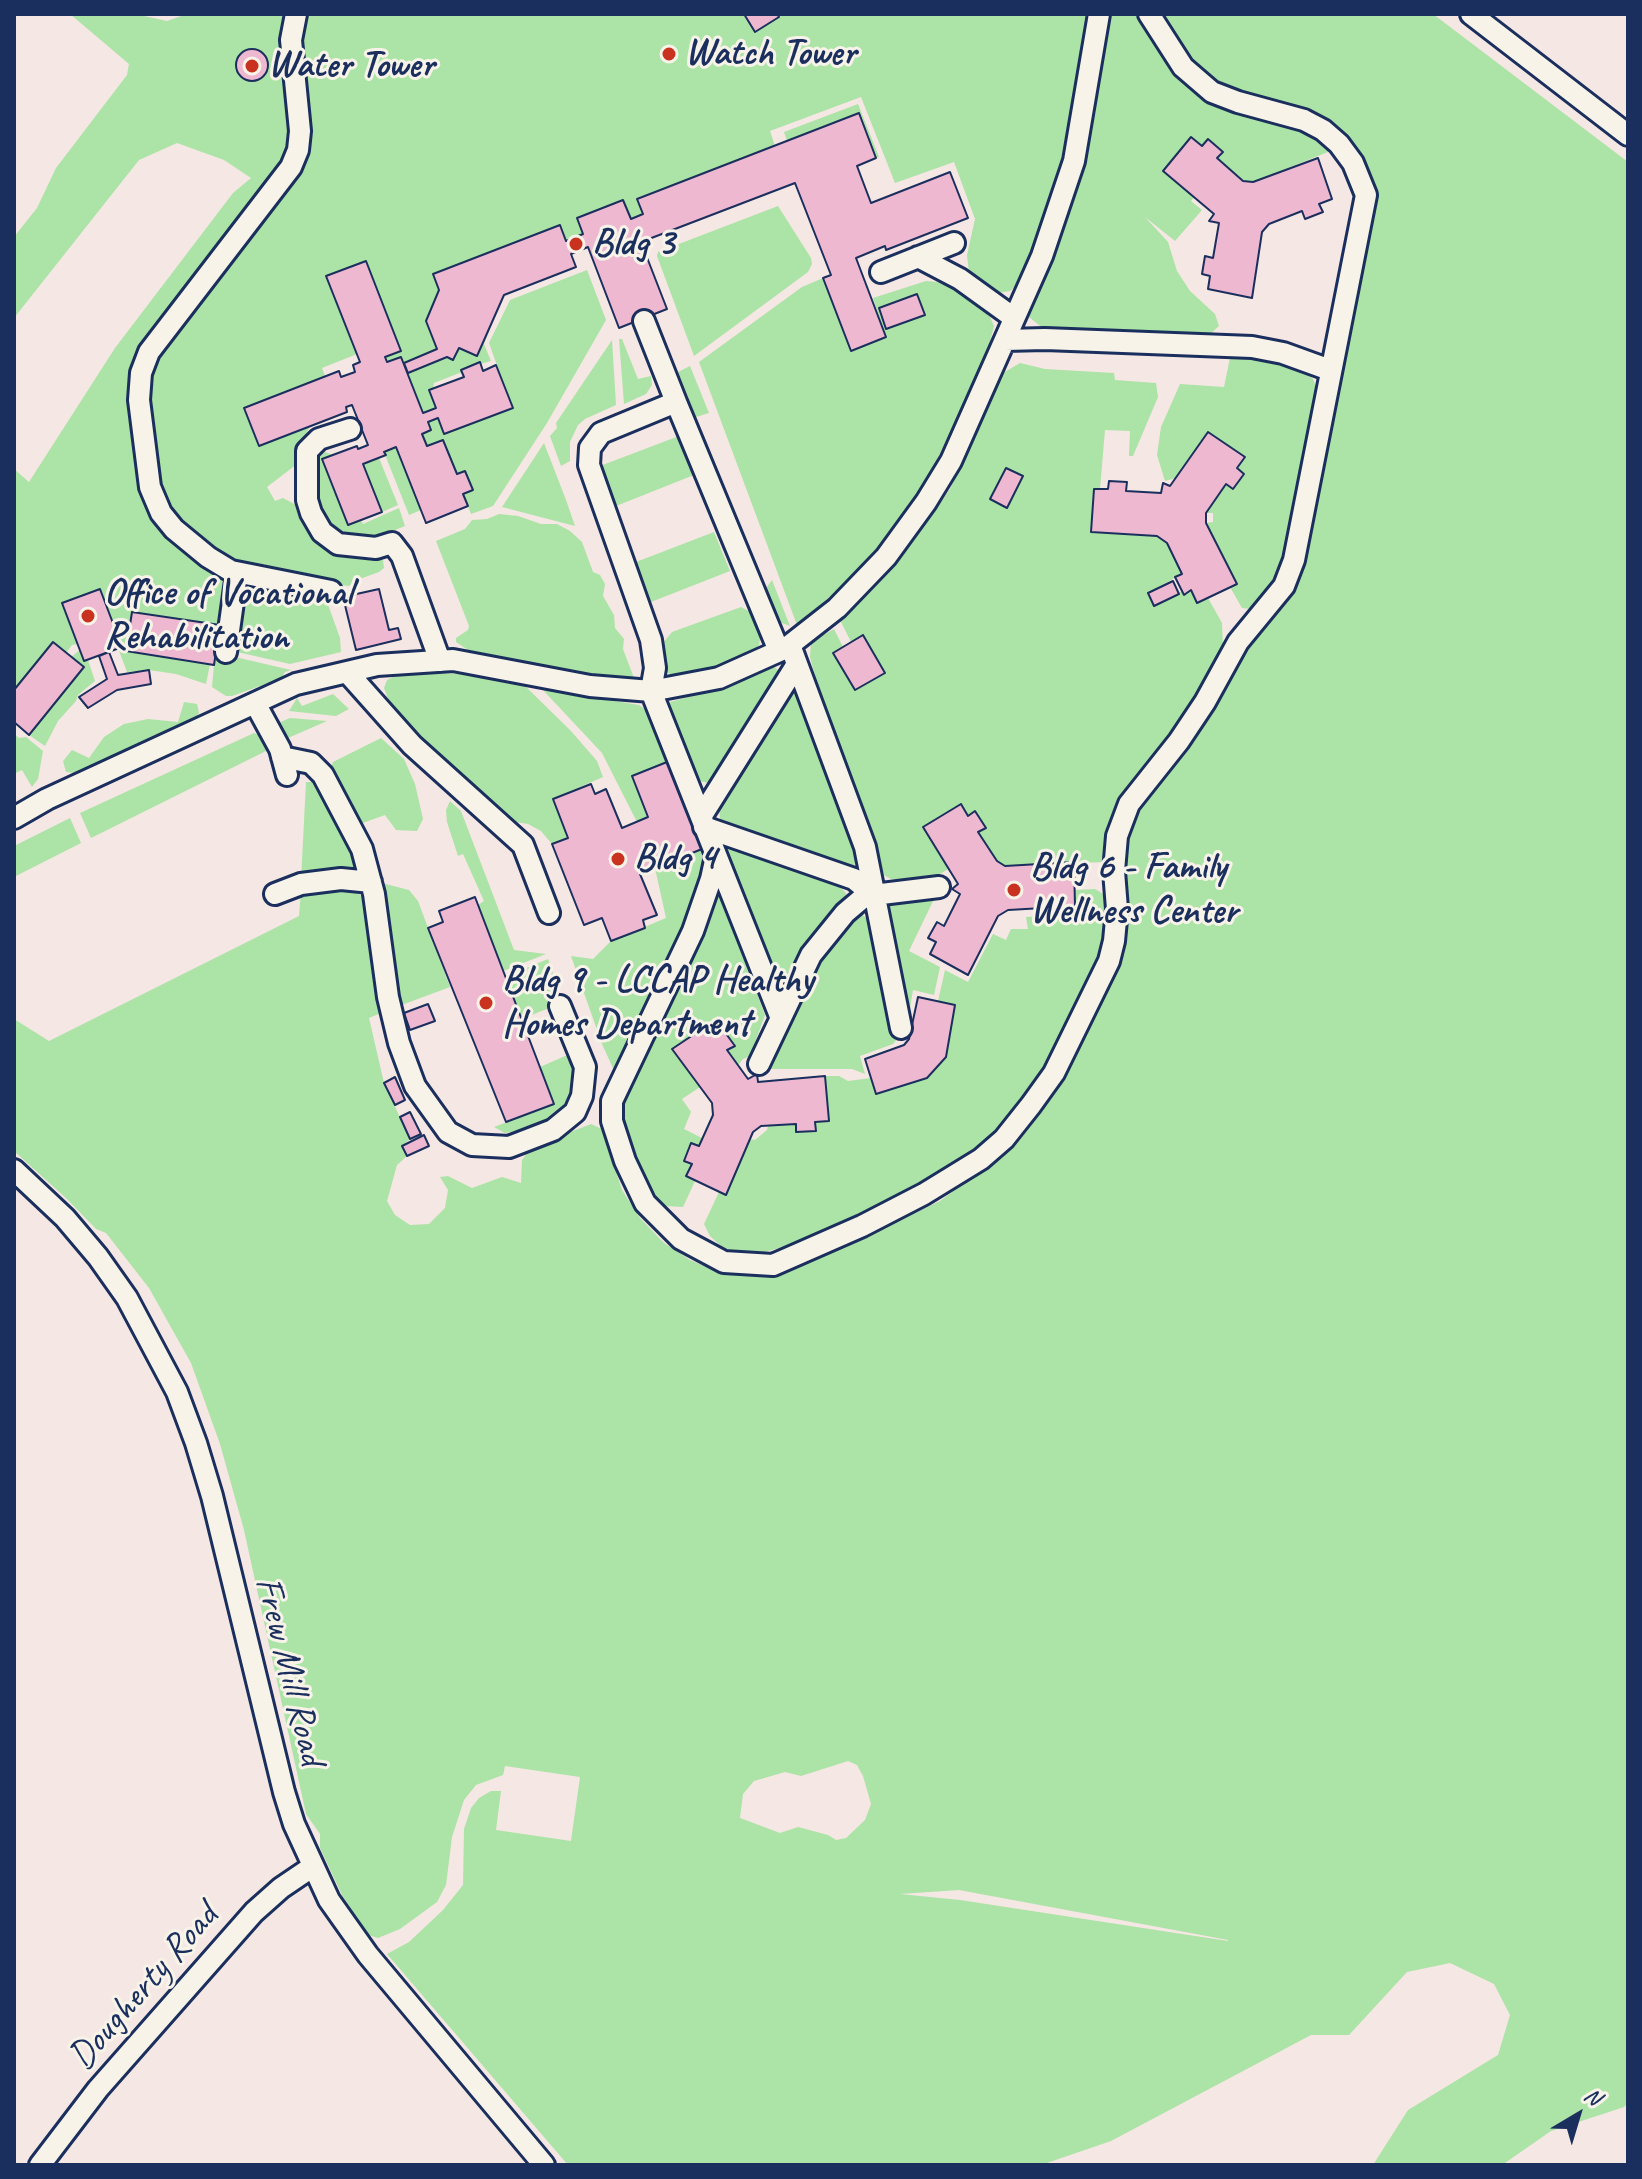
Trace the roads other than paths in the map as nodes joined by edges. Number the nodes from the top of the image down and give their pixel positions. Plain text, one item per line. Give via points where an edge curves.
1 (296, 14) edge
2 (1099, 14) edge
3 (1149, 14) edge
4 (1471, 14) edge
5 (1628, 135) edge
6 (954, 243) dead end
7 (918, 257) junction
8 (881, 272) dead end
9 (1014, 318) junction
10 (644, 321) dead end
11 (1005, 340) junction
12 (1330, 370) junction
13 (676, 402) junction
14 (350, 429) dead end
15 (237, 573) junction
16 (331, 591) dead end
17 (226, 652) dead end
18 (789, 654) junction
19 (440, 661) junction
20 (347, 672) junction
21 (651, 691) junction
22 (255, 703) junction
23 (14, 818) edge
24 (702, 822) junction
25 (716, 856) junction
26 (371, 882) junction
27 (939, 887) dead end
28 (275, 894) dead end
29 (872, 894) junction
30 (549, 913) dead end
31 (560, 1006) dead end
32 (780, 1016) junction
33 (901, 1028) dead end
34 (759, 1064) dead end
35 (14, 1170) edge
36 (312, 1867) junction
37 (40, 2165) edge
38 (544, 2165) edge

1 - 15 street via 291,40 300,131 291,167 149,352 141,373 139,400 150,487 161,513 208,557
2 - 9 street via 1074,161 1042,256
3 - 12 street via 1183,67 1212,92 1304,120 1339,144 1353,163 1366,195
4 - 5 street
6 - 7 street
7 - 8 street
7 - 9 street
9 - 11 street
10 - 13 street
11 - 12 street via 1252,347
11 - 18 street via 951,461 926,502 886,557
12 - 25 street via 1294,560 1284,586 1238,642 1179,741 1129,804 1117,836 1117,909 1109,961 1054,1073 1004,1139 981,1159 862,1226 773,1265 724,1262 681,1239 645,1203 612,1121 612,1101 693,931
13 - 18 street
13 - 21 street via 601,433 590,448 589,465 651,640
14 - 19 street via 319,439 307,451 311,513 322,532 338,544 376,548 400,536 402,556
15 - 16 street
15 - 17 street
18 - 21 street via 719,678
18 - 24 street
18 - 29 street via 865,847
19 - 20 street
19 - 21 street
20 - 22 street via 296,684
20 - 30 street via 412,745 523,845
21 - 24 street
22 - 23 street
22 - 26 street via 285,766 311,763 323,775 362,849
24 - 25 street
24 - 29 street via 854,879
25 - 32 street
26 - 28 street via 301,884
26 - 31 street via 399,1043 415,1086 448,1132 472,1145 509,1147 553,1130 575,1112 585,1067
27 - 29 street
29 - 32 street via 830,930 811,955
29 - 33 street
32 - 34 street
35 - 36 street, Frew Mill Road via 98,1257 134,1309 177,1392 212,1496 284,1792
36 - 37 street, Dougherty Road via 254,1912 98,2089
36 - 38 street, Frew Mill Road via 368,1955

